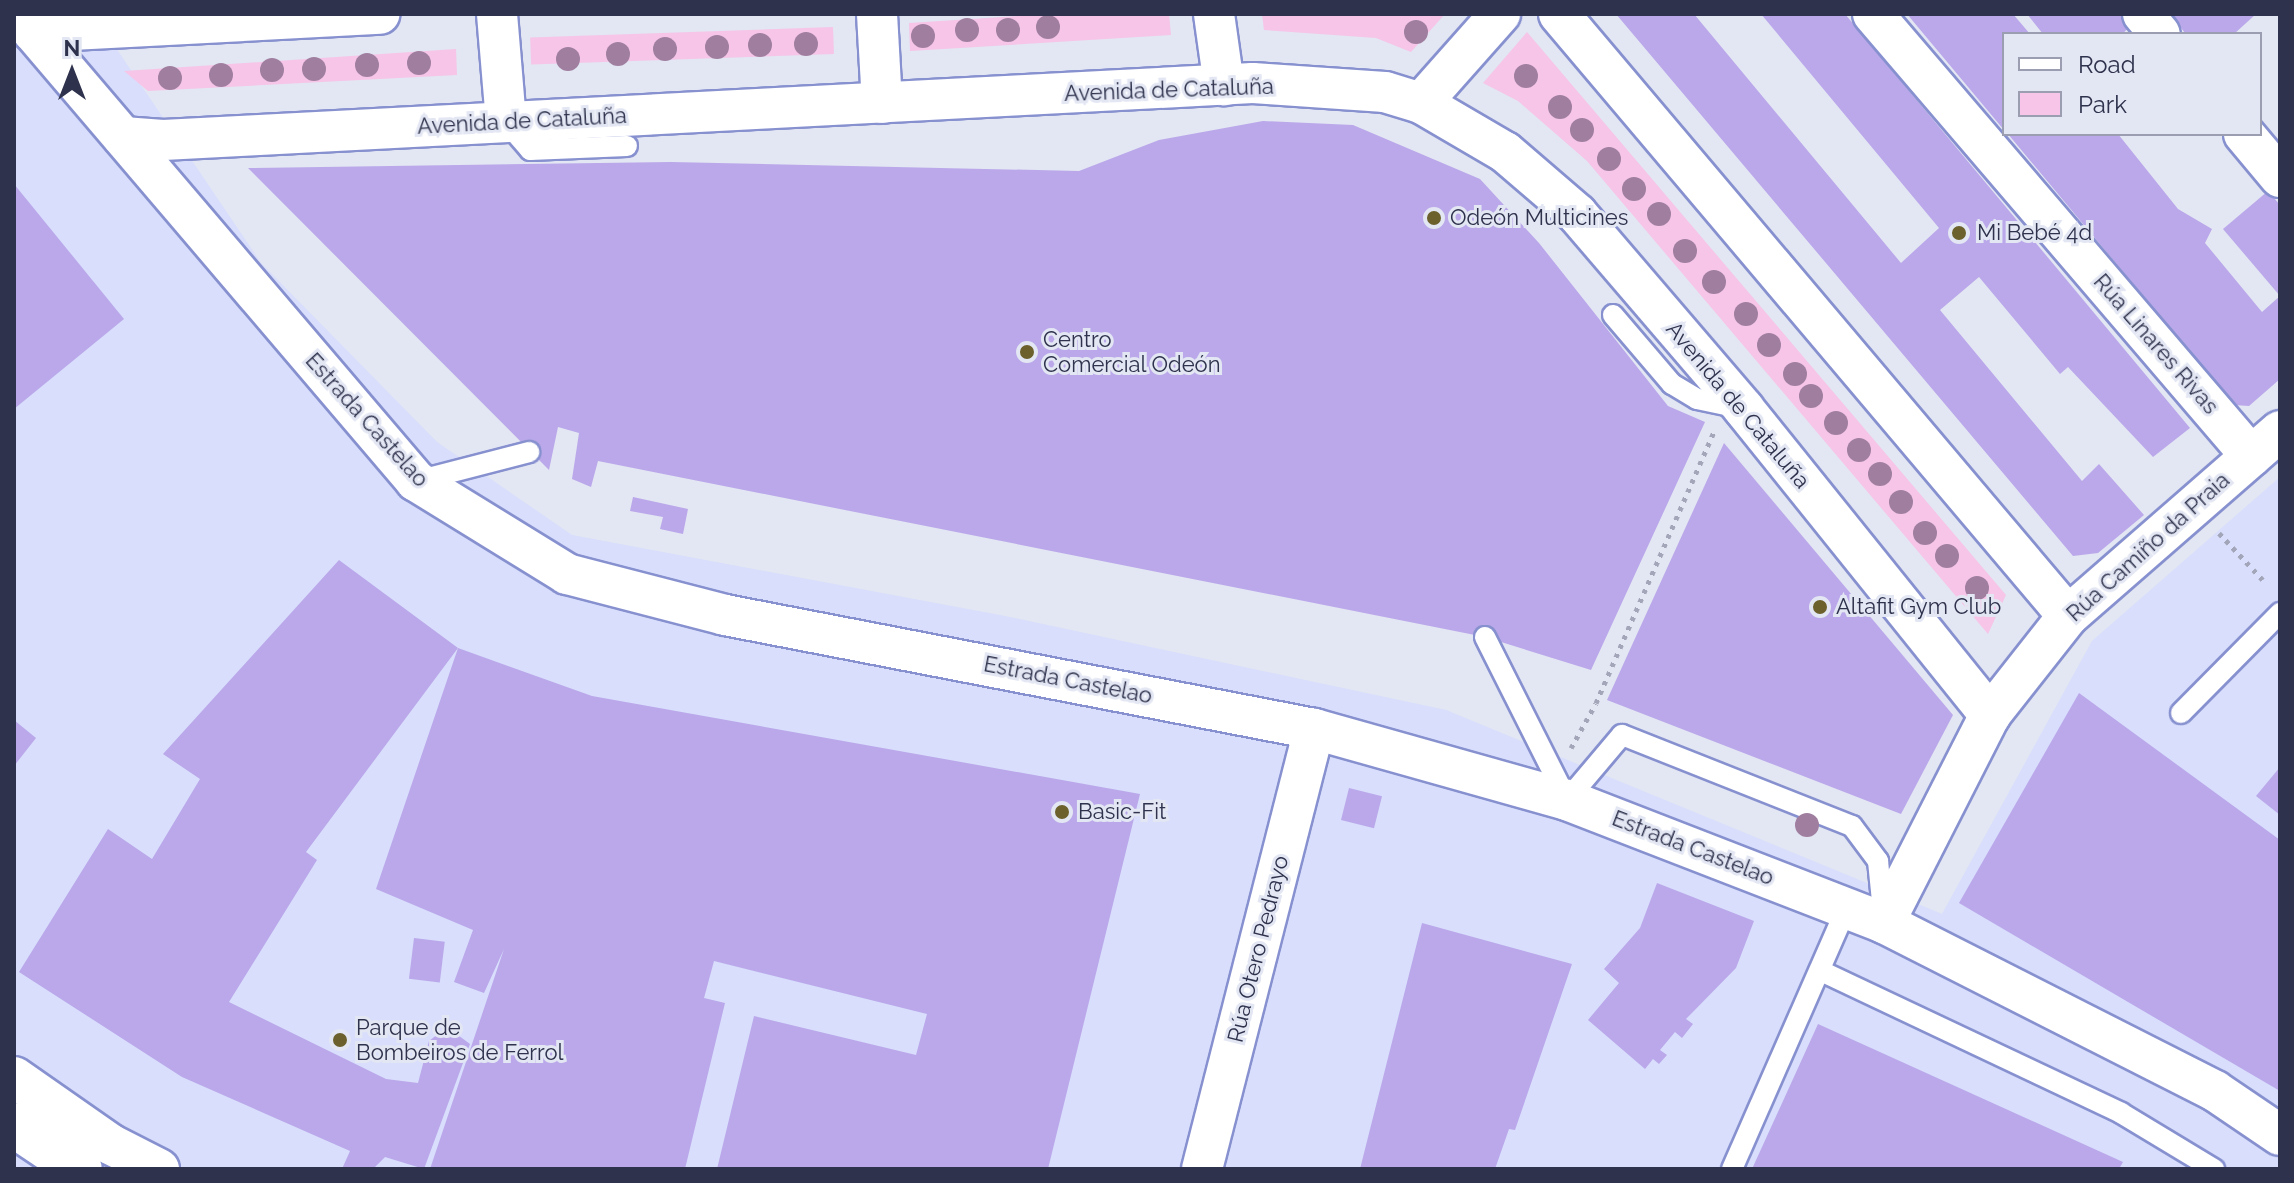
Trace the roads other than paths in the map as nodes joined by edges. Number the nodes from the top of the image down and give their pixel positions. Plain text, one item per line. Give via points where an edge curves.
1 (380, 14) edge
2 (497, 14) edge
3 (877, 14) edge
4 (1214, 14) edge
5 (1500, 14) edge
6 (1559, 14) edge
7 (1873, 14) edge
8 (2143, 14) edge
9 (26, 23) edge
10 (2158, 32) edge
11 (1224, 85) junction
12 (882, 103) junction
13 (1421, 103) junction
14 (506, 122) junction
15 (2246, 136) edge
16 (123, 137) junction
17 (627, 146) dead end
18 (2280, 177) edge
19 (1613, 315) dead end
20 (1735, 407) junction
21 (2265, 444) edge
22 (529, 452) dead end
23 (416, 481) junction
24 (2280, 613) edge
25 (2068, 616) junction
26 (1485, 637) dead end
27 (2181, 713) dead end
28 (1990, 715) junction
29 (1314, 729) junction
30 (1567, 800) junction
31 (1847, 907) junction
32 (1884, 923) junction
33 (1821, 971) junction
34 (14, 1077) edge
35 (14, 1125) edge
36 (2280, 1135) edge
37 (80, 1169) edge
38 (159, 1169) edge
39 (1202, 1169) edge
40 (1732, 1169) edge
41 (2214, 1169) edge

1 - 9 street
2 - 14 street
3 - 12 street
4 - 11 street
5 - 13 street
6 - 25 street
7 - 21 street, Rúa Linares Rivas
8 - 10 street
9 - 16 street, Estrada Castelao
11 - 12 street, Avenida de Cataluña
11 - 13 street, Avenida de Cataluña via 1385,92
12 - 14 street, Avenida de Cataluña
13 - 20 street, Avenida de Cataluña via 1505,152 1577,214
14 - 16 street, Avenida de Cataluña
14 - 17 lane via 530,150
15 - 18 street
16 - 23 street, Estrada Castelao
19 - 20 lane via 1672,384 1697,399
20 - 28 street, Avenida de Cataluña
21 - 25 street, Rúa Camiño da Praia
22 - 23 lane
23 - 29 street, Estrada Castelao via 567,574 725,615
24 - 27 lane
25 - 28 street, Rúa Camiño da Praia
26 - 30 lane
28 - 32 street, Rúa Camiño da Praia
29 - 30 street, Estrada Castelao
29 - 39 street, Rúa Otero Pedrayo
30 - 31 street, Estrada Castelao
30 - 32 lane via 1622,735 1852,826 1878,861
31 - 32 street, Estrada Castelao
31 - 33 lane
32 - 36 street, Estrada Castelao via 2215,1091
33 - 40 lane
33 - 41 lane via 2121,1113
34 - 38 street via 110,1144
35 - 37 highway

